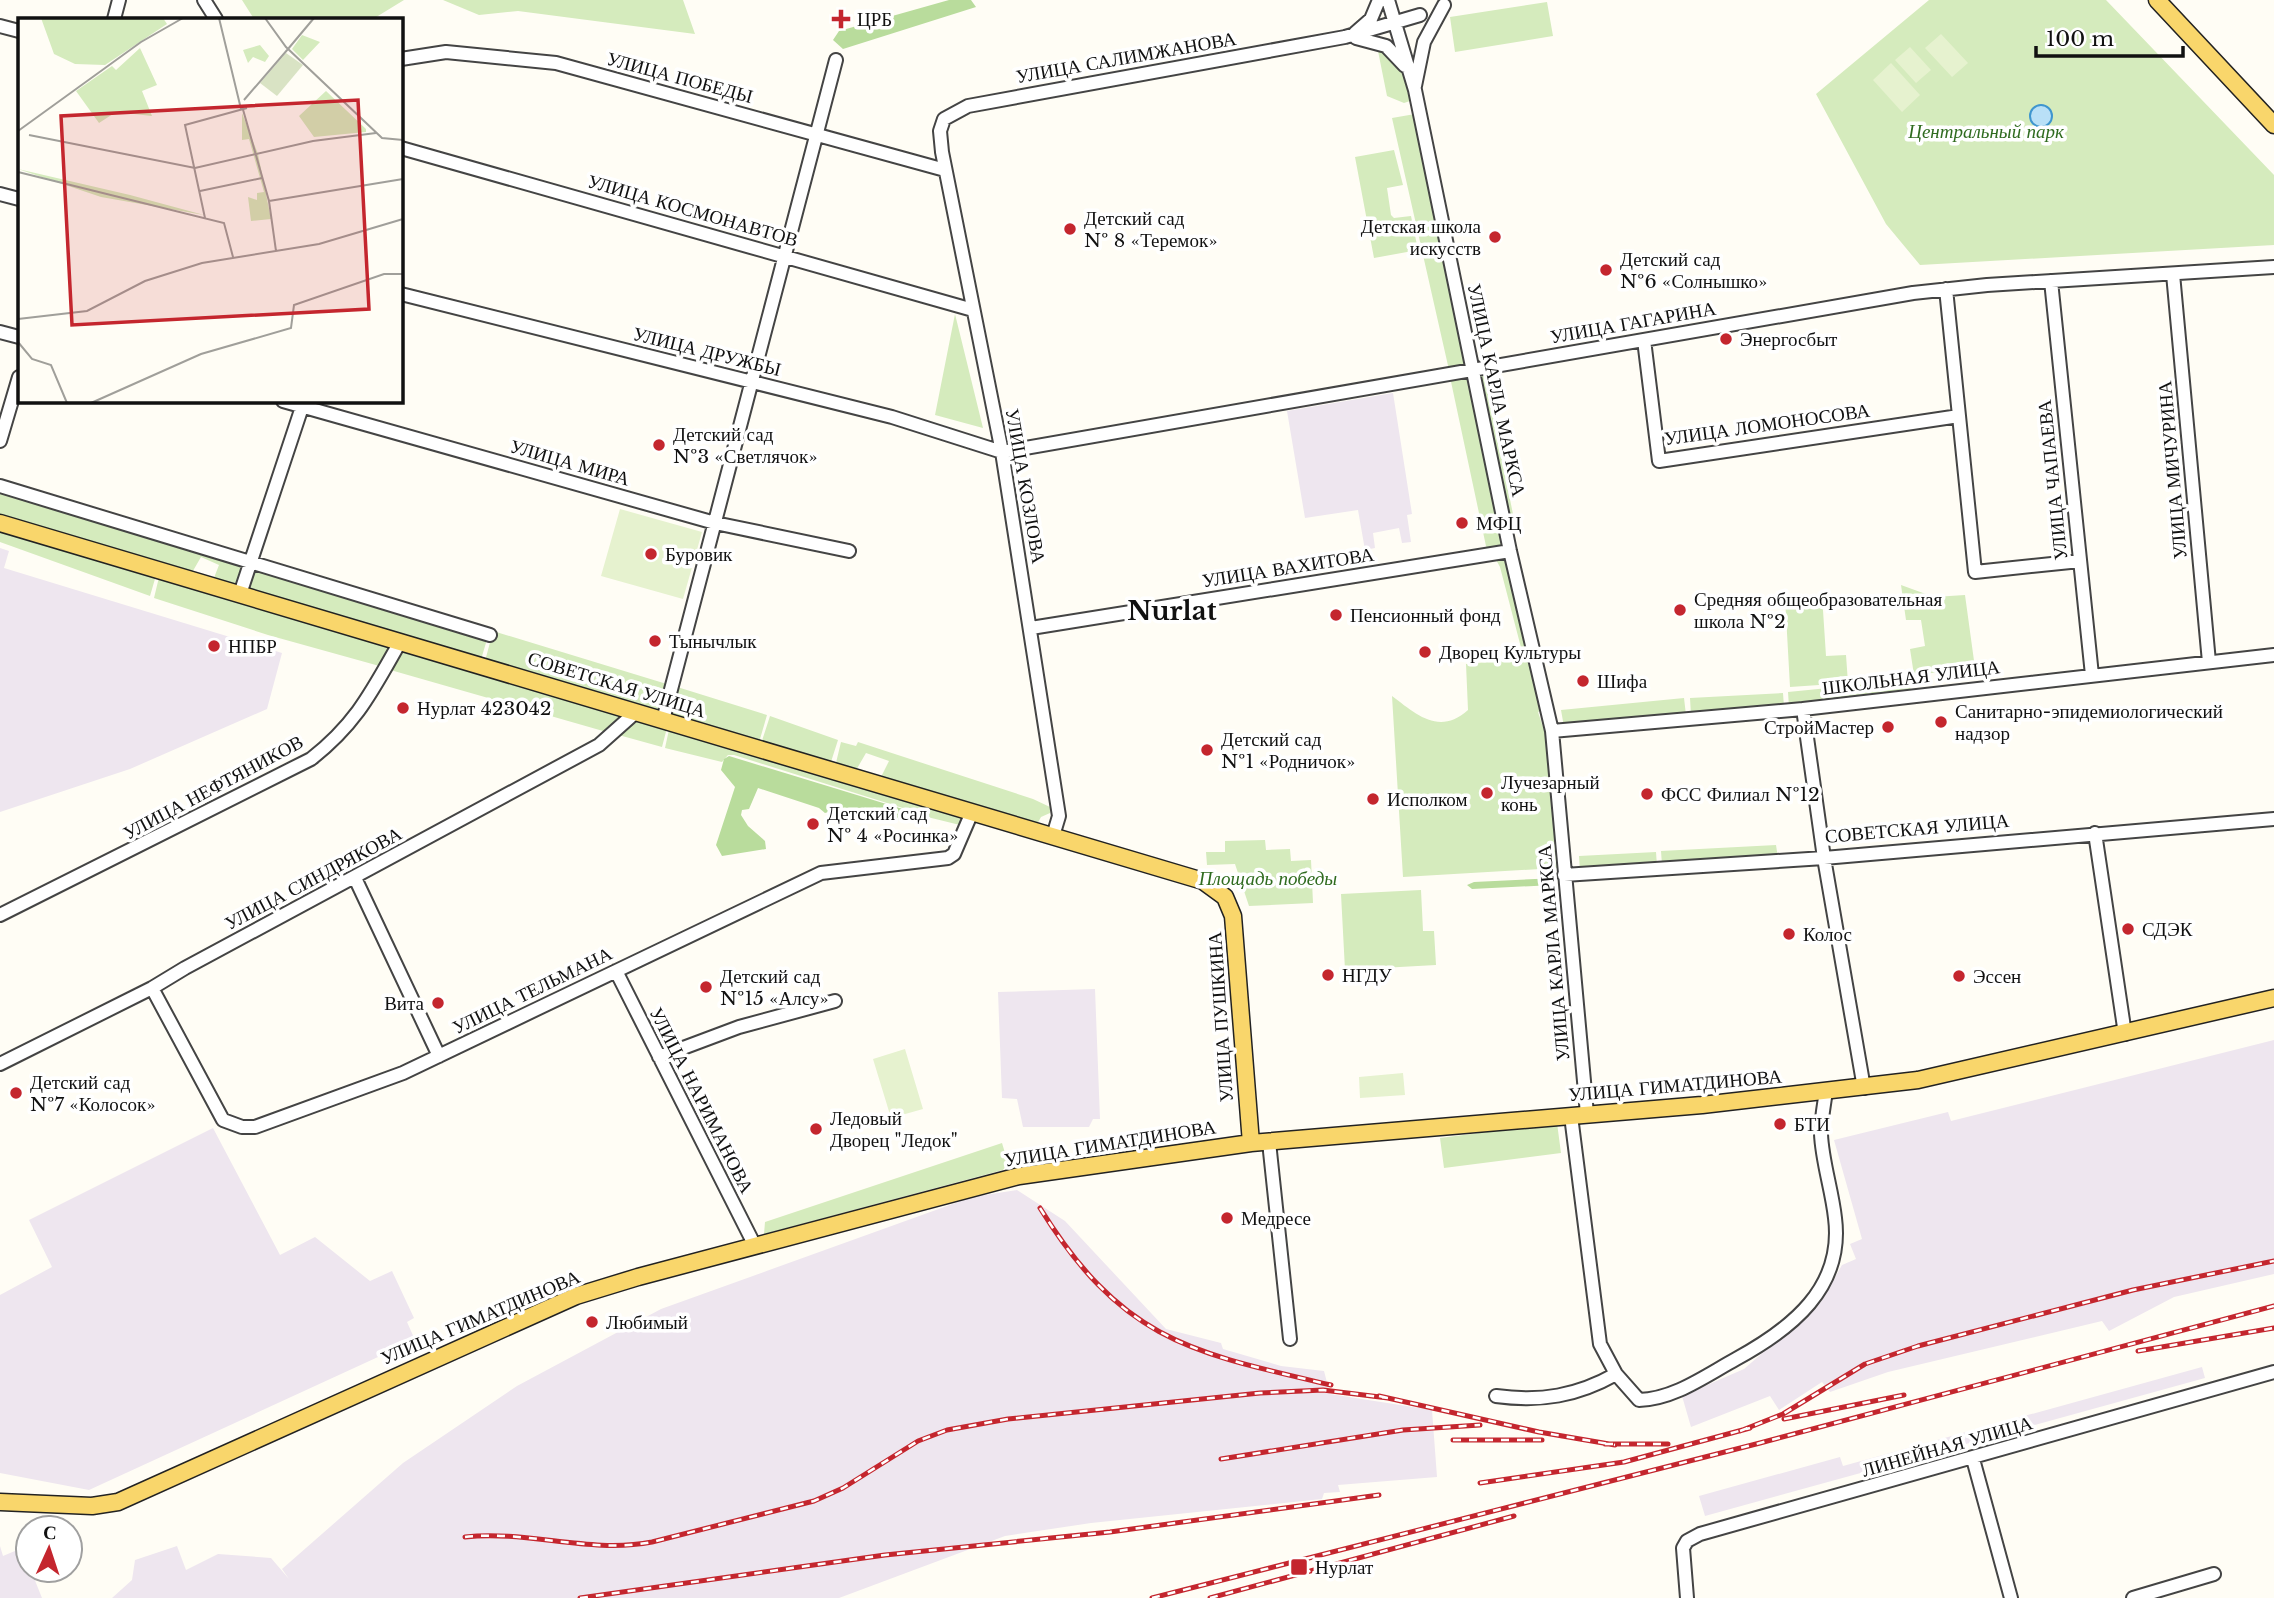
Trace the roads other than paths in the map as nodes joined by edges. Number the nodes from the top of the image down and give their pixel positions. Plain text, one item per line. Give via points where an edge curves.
1 (119, 0) edge
2 (204, 0) edge
3 (1379, 0) edge
4 (1389, 0) edge
5 (2157, 0) edge
6 (1446, 2) edge
7 (1420, 15) junction
8 (114, 18) edge
9 (215, 18) edge
10 (1395, 24) junction
11 (0, 26) edge
12 (18, 31) edge
13 (1345, 37) junction
14 (402, 59) edge
15 (836, 60) dead end
16 (1411, 75) junction
17 (1415, 90) junction
18 (2274, 125) edge
19 (817, 135) junction
20 (941, 145) joint
21 (402, 148) edge
22 (945, 170) junction
23 (0, 194) edge
24 (18, 199) edge
25 (785, 255) junction
26 (2274, 267) edge
27 (2173, 274) junction
28 (2051, 281) junction
29 (1946, 289) junction
30 (402, 294) edge
31 (974, 310) junction
32 (0, 332) edge
33 (18, 337) edge
34 (1644, 340) junction
35 (1473, 370) junction
36 (18, 380) edge
37 (752, 382) junction
38 (303, 403) edge
39 (1959, 416) junction
40 (0, 441) edge
41 (1003, 452) junction
42 (0, 485) edge
43 (0, 523) edge
44 (715, 523) junction
45 (849, 551) dead end
46 (1510, 551) junction
47 (2080, 561) junction
48 (251, 562) junction
49 (240, 594) junction
50 (1031, 628) junction
51 (490, 635) dead end
52 (400, 642) junction
53 (2274, 655) edge
54 (2209, 662) junction
55 (2092, 675) junction
56 (1803, 709) junction
57 (636, 712) junction
58 (663, 720) junction
59 (1552, 731) junction
60 (972, 812) junction
61 (2274, 819) edge
62 (2095, 833) junction
63 (1054, 836) junction
64 (1824, 858) junction
65 (1564, 875) junction
66 (355, 878) junction
67 (1220, 892) joint
68 (0, 915) edge
69 (615, 971) junction
70 (152, 988) junction
71 (2274, 998) edge
72 (835, 1001) dead end
73 (2125, 1034) junction
74 (439, 1056) junction
75 (659, 1057) junction
76 (0, 1064) edge
77 (1864, 1088) junction
78 (1826, 1091) junction
79 (1579, 1115) junction
80 (1269, 1142) junction
81 (1251, 1143) junction
82 (755, 1246) junction
83 (1290, 1339) dead end
84 (2274, 1372) edge
85 (1616, 1374) junction
86 (1496, 1396) dead end
87 (1973, 1459) junction
88 (0, 1502) edge
89 (2214, 1574) dead end
90 (1687, 1598) edge
91 (2011, 1598) edge
92 (2133, 1598) edge

1 - 8 street
2 - 9 street
3 - 13 street via 1367,24
4 - 7 street via 1401,11
4 - 10 street, УЛИЦА КАРЛА МАРКСА
5 - 18 main road
6 - 7 street, УЛИЦА САЛИМЖАНОВА
6 - 17 street, УЛИЦА КАРЛА МАРКСА via 1424,42
7 - 10 street, УЛИЦА САЛИМЖАНОВА
10 - 13 street, УЛИЦА САЛИМЖАНОВА
10 - 16 street, УЛИЦА КАРЛА МАРКСА
11 - 12 street
13 - 16 street via 1386,47
13 - 20 street, УЛИЦА САЛИМЖАНОВА via 961,107 944,119
14 - 19 street, УЛИЦА ПОБЕДЫ via 446,52 556,62
15 - 19 street
16 - 17 street, УЛИЦА КАРЛА МАРКСА
17 - 35 street, УЛИЦА КАРЛА МАРКСА
19 - 22 street, УЛИЦА ПОБЕДЫ
19 - 25 street
20 - 22 street, УЛИЦА КОЗЛОВА
21 - 25 street, УЛИЦА КОСМОНАВТОВ
22 - 31 street, УЛИЦА КОЗЛОВА
23 - 24 street
25 - 31 street, УЛИЦА КОСМОНАВТОВ
25 - 37 street
26 - 27 street, УЛИЦА ГАГАРИНА
27 - 28 street, УЛИЦА ГАГАРИНА
27 - 54 street, УЛИЦА МИЧУРИНА
28 - 29 street, УЛИЦА ГАГАРИНА
28 - 47 street, УЛИЦА ЧАПАЕВА
29 - 34 street, УЛИЦА ГАГАРИНА
29 - 39 street
30 - 37 street, УЛИЦА ДРУЖБЫ
31 - 41 street, УЛИЦА КОЗЛОВА
32 - 33 street
34 - 35 street, УЛИЦА ГАГАРИНА
34 - 39 street, УЛИЦА ЛОМОНОСОВА via 1659,461
35 - 41 street, УЛИЦА ГАГАРИНА
35 - 46 street, УЛИЦА КАРЛА МАРКСА
36 - 40 street
37 - 41 street, УЛИЦА ДРУЖБЫ via 923,426
37 - 44 street
38 - 44 street, УЛИЦА МИРА
38 - 48 street
39 - 47 street via 1975,572
41 - 50 street, УЛИЦА КОЗЛОВА
42 - 48 street
43 - 49 main road, СОВЕТСКАЯ УЛИЦА
44 - 45 street, УЛИЦА МИРА
44 - 58 street
46 - 50 street, УЛИЦА ВАХИТОВА
46 - 59 street, УЛИЦА КАРЛА МАРКСА
47 - 55 street, УЛИЦА ЧАПАЕВА
48 - 49 street
48 - 51 street
49 - 52 main road, СОВЕТСКАЯ УЛИЦА
50 - 63 street, УЛИЦА КОЗЛОВА via 1059,816
52 - 57 main road, СОВЕТСКАЯ УЛИЦА
52 - 68 street, УЛИЦА НЕФТЯНИКОВ via 362,709 338,738 312,759
53 - 54 street, ШКОЛЬНАЯ УЛИЦА
54 - 55 street, ШКОЛЬНАЯ УЛИЦА
55 - 56 street, ШКОЛЬНАЯ УЛИЦА
56 - 59 street, ШКОЛЬНАЯ УЛИЦА
56 - 64 street
57 - 58 main road, СОВЕТСКАЯ УЛИЦА
57 - 66 street, УЛИЦА СИНДРЯКОВА via 598,745
58 - 60 main road, СОВЕТСКАЯ УЛИЦА
59 - 65 street, УЛИЦА КАРЛА МАРКСА
60 - 63 main road, СОВЕТСКАЯ УЛИЦА
60 - 69 street, УЛИЦА ТЕЛЬМАНА via 951,856 821,873
61 - 62 street, СОВЕТСКАЯ УЛИЦА
62 - 64 street, СОВЕТСКАЯ УЛИЦА
62 - 73 street
63 - 67 main road, СОВЕТСКАЯ УЛИЦА via 1191,877
64 - 65 street, СОВЕТСКАЯ УЛИЦА
64 - 77 street
65 - 79 street, УЛИЦА КАРЛА МАРКСА
66 - 70 street, УЛИЦА СИНДРЯКОВА
66 - 74 street
67 - 81 main road, УЛИЦА ПУШКИНА via 1229,903 1235,925
69 - 74 street, УЛИЦА ТЕЛЬМАНА
69 - 75 street, УЛИЦА НАРИМАНОВА
70 - 74 street, УЛИЦА ТЕЛЬМАНА via 223,1120 242,1128 331,1101
70 - 76 street, УЛИЦА СИНДРЯКОВА
71 - 73 main road, УЛИЦА ГИМАТДИНОВА
72 - 75 street via 739,1027
73 - 77 main road, УЛИЦА ГИМАТДИНОВА via 1959,1073
75 - 82 street, УЛИЦА НАРИМАНОВА
77 - 78 main road, УЛИЦА ГИМАТДИНОВА
78 - 79 main road, УЛИЦА ГИМАТДИНОВА
78 - 85 street, УЛИЦА КАРЛА МАРКСА via 1821,1134 1836,1239 1830,1271 1817,1296 1763,1344 1666,1397 1639,1400
79 - 80 main road, УЛИЦА ГИМАТДИНОВА
79 - 85 street, УЛИЦА КАРЛА МАРКСА via 1600,1344
80 - 81 main road, УЛИЦА ГИМАТДИНОВА
80 - 83 street
81 - 82 main road, УЛИЦА ГИМАТДИНОВА via 1019,1176
82 - 88 main road, УЛИЦА ГИМАТДИНОВА via 638,1276 534,1312 118,1502 92,1506
84 - 87 street, ЛИНЕЙНАЯ УЛИЦА
85 - 86 street via 1571,1394 1546,1399
87 - 90 street, ЛИНЕЙНАЯ УЛИЦА via 1700,1534 1683,1548
87 - 91 street
89 - 92 street

